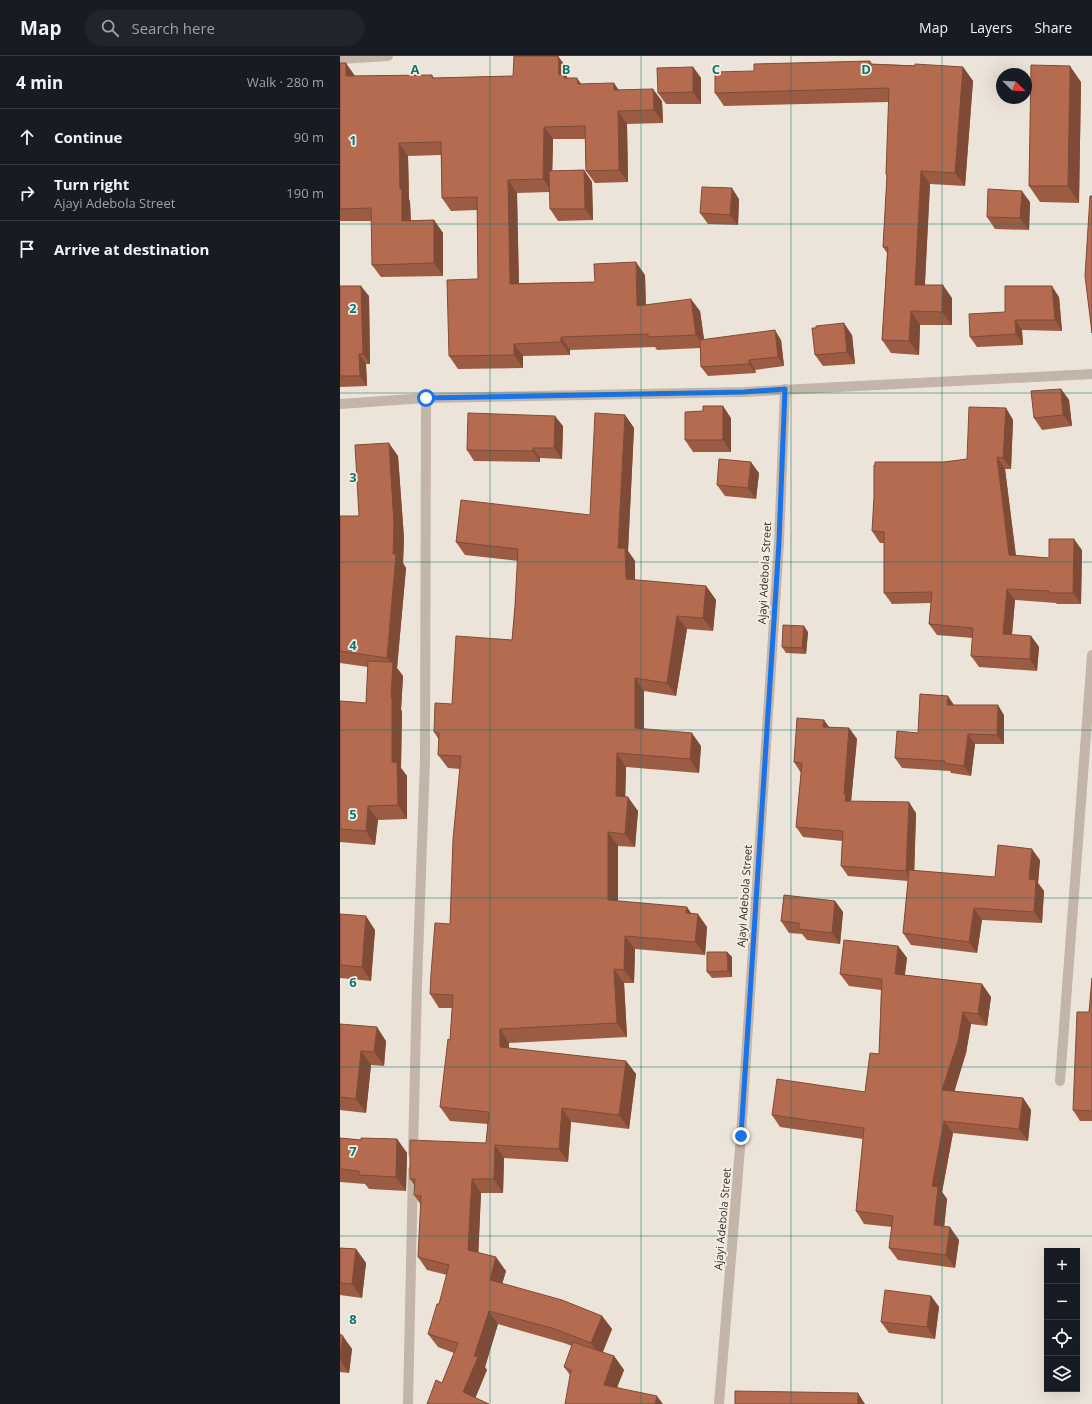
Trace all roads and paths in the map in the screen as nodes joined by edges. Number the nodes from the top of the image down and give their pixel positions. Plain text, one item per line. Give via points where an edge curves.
1 (388, 56) edge
2 (340, 59) edge
3 (1092, 374) edge
4 (785, 389) junction
5 (426, 398) junction
6 (340, 404) edge
7 (1092, 655) edge
8 (1060, 1081) dead end
9 (408, 1404) edge
10 (719, 1404) edge

1 - 2 street
3 - 4 street
4 - 5 street
4 - 10 street, Ajayi Adebola Street via 779,542 741,1136
5 - 6 street
5 - 9 street via 425,761 417,984
7 - 8 street

